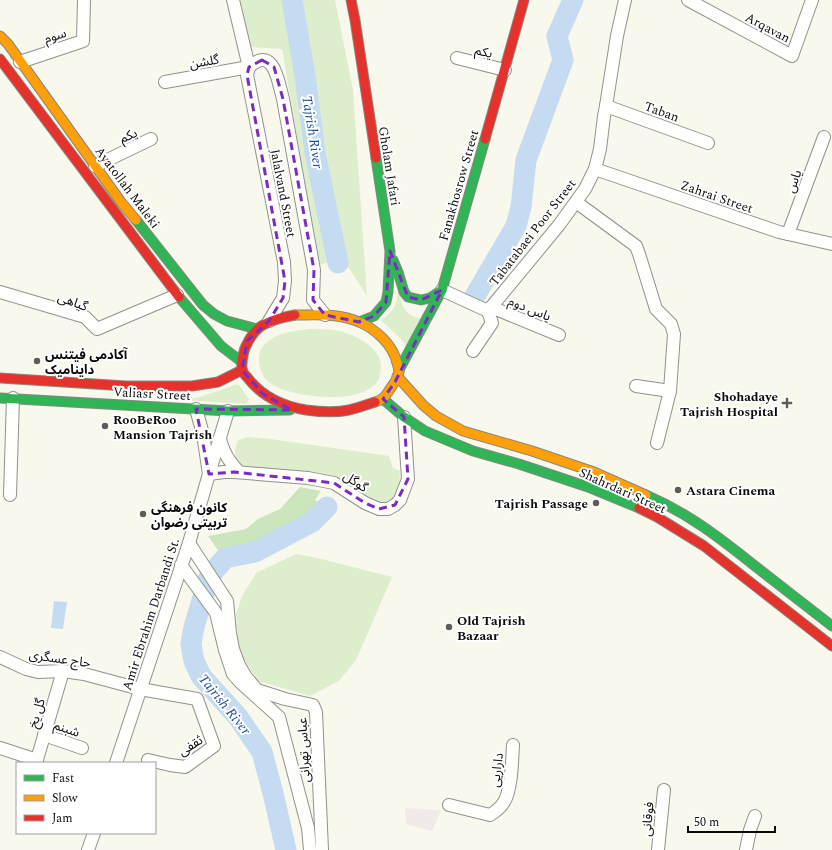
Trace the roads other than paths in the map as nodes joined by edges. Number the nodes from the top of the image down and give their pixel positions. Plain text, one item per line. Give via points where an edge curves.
1 (84, 0) edge
2 (233, 0) edge
3 (351, 0) edge
4 (524, 0) edge
5 (625, 0) edge
6 (688, 0) edge
7 (812, 0) edge
8 (0, 36) edge
9 (457, 58) dead end
10 (0, 60) edge
11 (20, 62) junction
12 (249, 67) junction
13 (505, 70) junction
14 (165, 82) dead end
15 (606, 106) junction
16 (824, 137) dead end
17 (151, 139) dead end
18 (708, 142) dead end
19 (95, 166) junction
20 (595, 170) junction
21 (576, 202) junction
22 (788, 234) junction
23 (832, 244) edge
24 (390, 251) junction
25 (442, 290) junction
26 (0, 292) edge
27 (177, 295) junction
28 (489, 309) junction
29 (325, 315) junction
30 (269, 321) junction
31 (359, 322) junction
32 (257, 329) junction
33 (559, 335) dead end
34 (473, 351) dead end
35 (242, 366) junction
36 (398, 373) junction
37 (0, 378) edge
38 (636, 386) dead end
39 (670, 391) junction
40 (0, 398) edge
41 (13, 398) junction
42 (383, 399) junction
43 (196, 408) junction
44 (302, 409) junction
45 (228, 411) junction
46 (404, 417) junction
47 (220, 439) junction
48 (657, 443) dead end
49 (6, 455) edge
50 (239, 472) junction
51 (209, 474) junction
52 (10, 495) dead end
53 (189, 543) junction
54 (181, 565) junction
55 (832, 626) edge
56 (832, 646) edge
57 (1, 659) edge
58 (63, 671) junction
59 (140, 689) junction
60 (44, 735) junction
61 (513, 745) dead end
62 (0, 748) edge
63 (82, 748) dead end
64 (148, 760) dead end
65 (37, 762) edge
66 (116, 762) edge
67 (664, 790) dead end
68 (449, 805) dead end
69 (755, 816) dead end
70 (94, 834) edge
71 (88, 850) edge
72 (310, 850) edge
73 (322, 850) edge
74 (658, 850) edge
75 (746, 850) edge

1 - 11 street, سوم via 83,41
2 - 12 street, Jalalvand Street
3 - 24 main road, Gholam Jafari
4 - 13 main road, Fanakhosrow Street
5 - 15 street, Tabatabaei Poor Street
6 - 7 street, Arqavan via 792,56
8 - 11 main road, Ayatollah Maleki
9 - 13 street, یکم
10 - 27 main road, Ayatollah Maleki
11 - 19 main road, Ayatollah Maleki
12 - 14 street, گلشن
12 - 29 street, Jalalvand Street via 254,62 262,60 269,62 277,75 314,270 312,300
12 - 30 street, Jalalvand Street via 247,75 284,262 283,298
13 - 25 main road, Fanakhosrow Street
15 - 18 street, Taban
15 - 20 street, Tabatabaei Poor Street
16 - 22 street, یاس
17 - 19 street, یکم
19 - 32 main road, Ayatollah Maleki via 203,305 226,321
20 - 21 street, Tabatabaei Poor Street
20 - 22 street, Zahrai Street
21 - 28 street, Tabatabaei Poor Street
21 - 39 street via 636,246 656,309 671,324 674,334
22 - 23 street, Zahrai Street
24 - 25 main road via 408,297 421,300 430,298
24 - 31 main road, Gholam Jafari via 386,302 374,316
25 - 28 street
25 - 36 main road, Fanakhosrow Street
26 - 27 street, گیاهی via 85,318 97,329
27 - 35 main road, Ayatollah Maleki
28 - 33 street, یاس دوم
28 - 34 street via 492,323
29 - 30 main road via 295,315
29 - 31 main road
30 - 32 main road
31 - 36 main road via 376,332 389,345 396,358
32 - 35 main road via 247,341
35 - 37 main road, Valiasr Street via 218,382 192,386 126,386
35 - 44 main road via 254,386 263,394 281,404
36 - 42 main road
36 - 55 main road, Shahrdari Street via 423,405 436,416 463,431 594,472 662,502 690,518
38 - 39 street
39 - 48 street
40 - 41 main road, Valiasr Street
41 - 43 main road, Valiasr Street
41 - 49 street
42 - 44 main road via 341,411
42 - 46 main road, Shahrdari Street
43 - 45 main road, Valiasr Street
43 - 51 street, Amir Ebrahim Darbandi St.
44 - 45 main road, Valiasr Street
45 - 47 street, Amir Ebrahim Darbandi St.
46 - 50 street, گوگل via 408,479 400,500 388,509 365,504 334,483
46 - 56 main road, Shahrdari Street via 425,431 473,451 588,487 657,517 704,546
47 - 50 street via 227,457
47 - 51 street, Amir Ebrahim Darbandi St.
49 - 52 street
50 - 51 street, گوگل
51 - 53 street, Amir Ebrahim Darbandi St.
53 - 54 street, Amir Ebrahim Darbandi St.
53 - 73 street, عباس تهرانی via 227,600 233,649 246,677 258,690 313,705 316,712
54 - 59 street, Amir Ebrahim Darbandi St.
54 - 72 street, عباس تهرانی via 216,613 233,674 279,717 308,828
57 - 58 street, حاج عسگری via 26,670
58 - 59 street, حاج عسگری
58 - 60 street, گل یخ
59 - 64 street, ثقفی via 196,699 214,746 185,767
59 - 66 street, Amir Ebrahim Darbandi St.
60 - 63 street, شبنم
60 - 65 street, گل یخ
61 - 68 street, داراریی via 509,786 504,804 490,815
62 - 65 street
67 - 74 street, فوقانی
69 - 75 street
70 - 71 street

